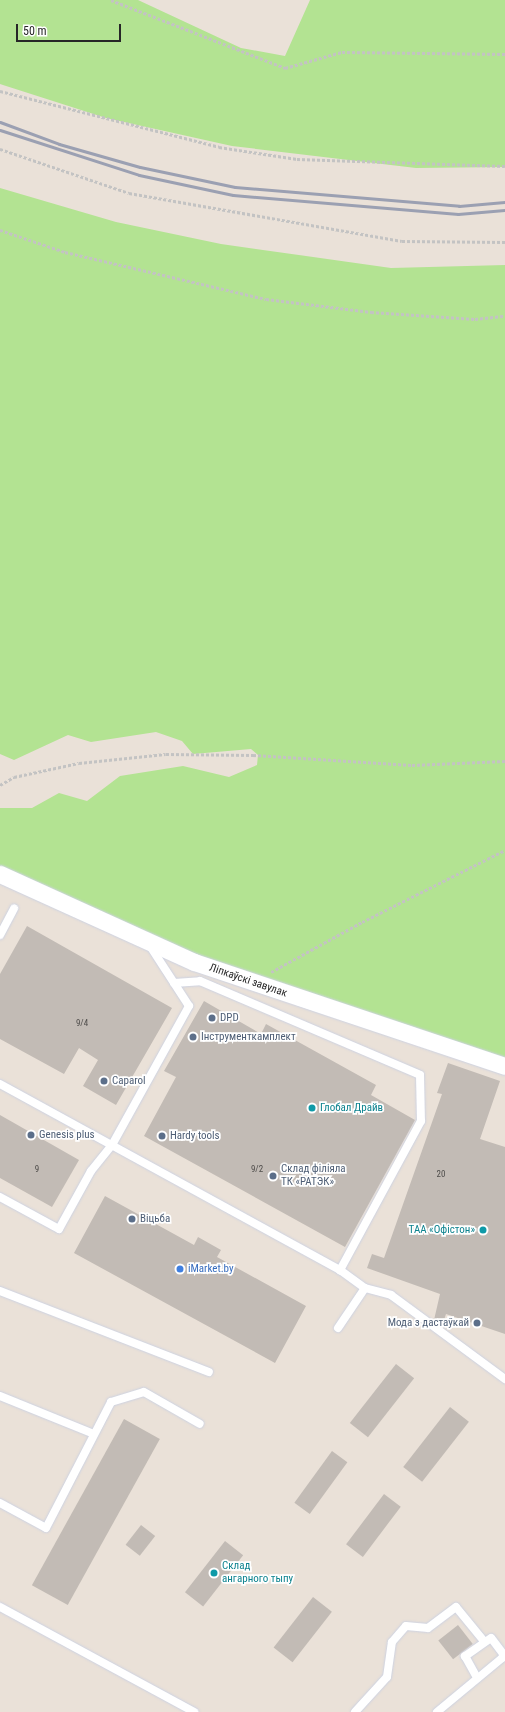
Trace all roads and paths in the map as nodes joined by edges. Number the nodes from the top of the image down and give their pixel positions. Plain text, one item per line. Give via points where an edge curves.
1 (111, 0) edge
2 (505, 54) edge
3 (0, 91) edge
4 (0, 149) edge
5 (505, 166) edge
6 (0, 230) edge
7 (505, 242) edge
8 (505, 316) edge
9 (505, 761) edge
10 (0, 785) edge
11 (505, 850) edge
12 (0, 874) edge
13 (14, 909) dead end
14 (0, 935) edge
15 (148, 942) junction
16 (174, 983) junction
17 (261, 985) junction
18 (505, 1066) edge
19 (0, 1084) edge
20 (112, 1145) junction
21 (0, 1197) edge
22 (340, 1270) junction
23 (365, 1288) junction
24 (0, 1291) edge
25 (338, 1328) dead end
26 (209, 1372) dead end
27 (505, 1379) edge
28 (0, 1396) edge
29 (200, 1424) dead end
30 (94, 1434) junction
31 (0, 1503) edge
32 (0, 1607) edge
33 (484, 1640) junction
34 (504, 1656) edge
35 (477, 1678) junction
36 (194, 1712) edge
37 (355, 1712) edge
38 (437, 1712) edge

1 - 2 path via 285,68 342,52
3 - 5 path via 218,147 282,157
4 - 7 path via 129,193 402,241
6 - 8 path via 65,252 266,299 371,312 475,319
9 - 10 path via 412,765 253,755 166,754 79,763 14,778
11 - 17 path via 273,969
12 - 15 street, Ліпкаўскі завулак
13 - 14 lane
15 - 16 lane
15 - 17 street, Ліпкаўскі завулак
16 - 20 lane via 189,1006
16 - 22 lane via 200,981 420,1075 421,1121
17 - 18 street, Ліпкаўскі завулак
19 - 20 lane
20 - 21 lane via 91,1171 59,1229
20 - 22 lane
22 - 23 lane
23 - 25 lane
23 - 27 lane via 391,1295
24 - 26 lane
28 - 30 lane
29 - 30 lane via 144,1392 111,1402
30 - 31 lane via 46,1528
32 - 36 lane
33 - 34 lane via 493,1639
33 - 35 lane via 465,1658
33 - 37 lane via 456,1607 428,1628 406,1626 392,1642 386,1677
34 - 35 lane
35 - 38 lane

